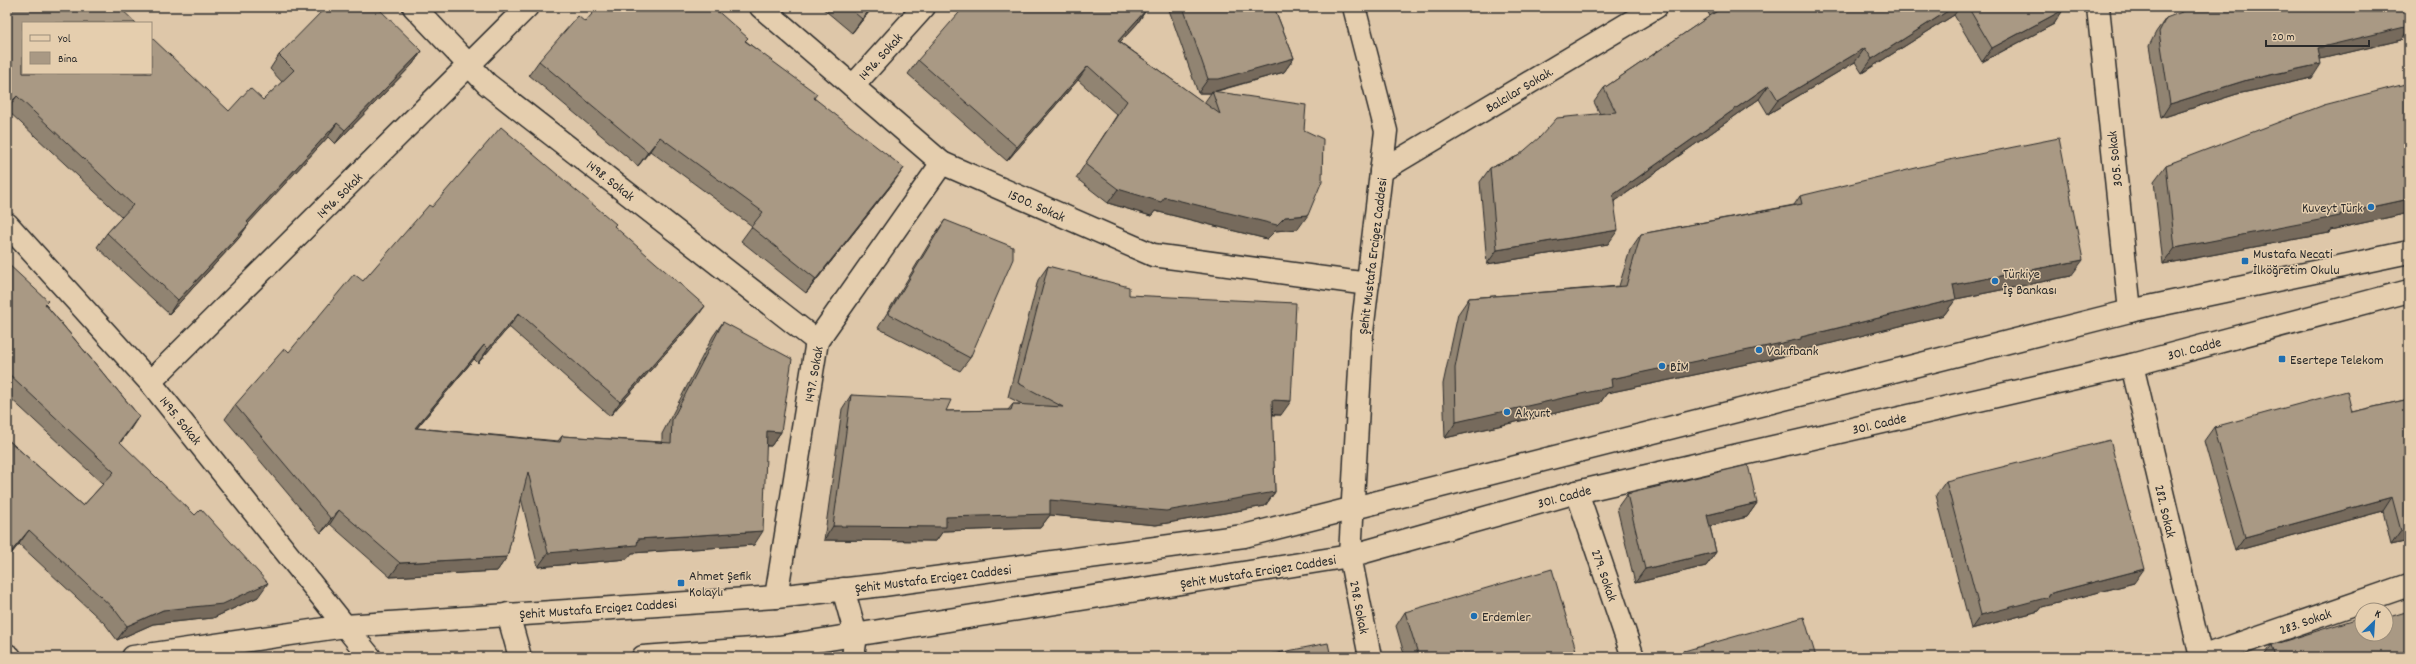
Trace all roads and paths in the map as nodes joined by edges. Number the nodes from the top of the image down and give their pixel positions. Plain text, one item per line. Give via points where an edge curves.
1 (414, 7) edge
2 (527, 7) edge
3 (761, 7) edge
4 (924, 7) edge
5 (1354, 7) edge
6 (1656, 7) edge
7 (2098, 7) edge
8 (470, 66) junction
9 (853, 86) junction
10 (942, 163) junction
11 (1381, 171) junction
12 (7, 224) edge
13 (2409, 252) edge
14 (1368, 284) junction
15 (2409, 291) edge
16 (2130, 311) junction
17 (817, 341) junction
18 (2132, 365) junction
19 (150, 382) junction
20 (1577, 492) junction
21 (1353, 509) junction
22 (1350, 556) junction
23 (2409, 585) edge
24 (843, 589) junction
25 (776, 597) junction
26 (508, 614) junction
27 (345, 626) junction
28 (856, 635) junction
29 (7, 655) edge
30 (10, 657) edge
31 (132, 657) edge
32 (370, 657) edge
33 (520, 657) edge
34 (643, 657) edge
35 (853, 657) edge
36 (1370, 657) edge
37 (1633, 657) edge
38 (2201, 657) edge

1 - 8 main road, 1498. Sokak
2 - 8 main road, 1496. Sokak
3 - 9 main road, 1500. Sokak
4 - 9 main road, 1496. Sokak
5 - 11 main road, Şehit Mustafa Ercigez Caddesi via 1386,131
6 - 11 main road, Balcılar Sokak.
7 - 16 main road, 305. Sokak
8 - 17 main road, 1498. Sokak via 487,84
8 - 19 main road, 1496. Sokak
9 - 10 main road, 1500. Sokak
10 - 14 main road, 1500. Sokak via 1153,255
10 - 17 main road, 1497. Sokak
11 - 14 main road, Şehit Mustafa Ercigez Caddesi
12 - 19 main road, 1495. Sokak
13 - 16 main road
14 - 21 main road, Şehit Mustafa Ercigez Caddesi via 1362,332
15 - 18 main road, 301. Cadde
16 - 21 main road
17 - 25 main road, 1497. Sokak
18 - 20 main road, 301. Cadde
18 - 38 main road, 282. Sokak
19 - 27 main road, 1495. Sokak
20 - 22 main road, 301. Cadde
20 - 37 main road, 279. Sokak
21 - 22 main road, Şehit Mustafa Ercigez Caddesi
21 - 24 main road, Şehit Mustafa Ercigez Caddesi via 1244,536
22 - 28 main road, Şehit Mustafa Ercigez Caddesi
22 - 36 main road, 298. Sokak
23 - 38 main road, 283. Sokak
24 - 25 main road, Şehit Mustafa Ercigez Caddesi
24 - 28 main road
25 - 26 main road, Şehit Mustafa Ercigez Caddesi
26 - 27 main road, Şehit Mustafa Ercigez Caddesi
26 - 33 main road, Şehit Mustafa Ercigez Caddesi
27 - 31 main road, Şehit Mustafa Ercigez Caddesi
27 - 32 main road
28 - 34 main road, Şehit Mustafa Ercigez Caddesi via 779,647
28 - 35 main road
29 - 30 main road

